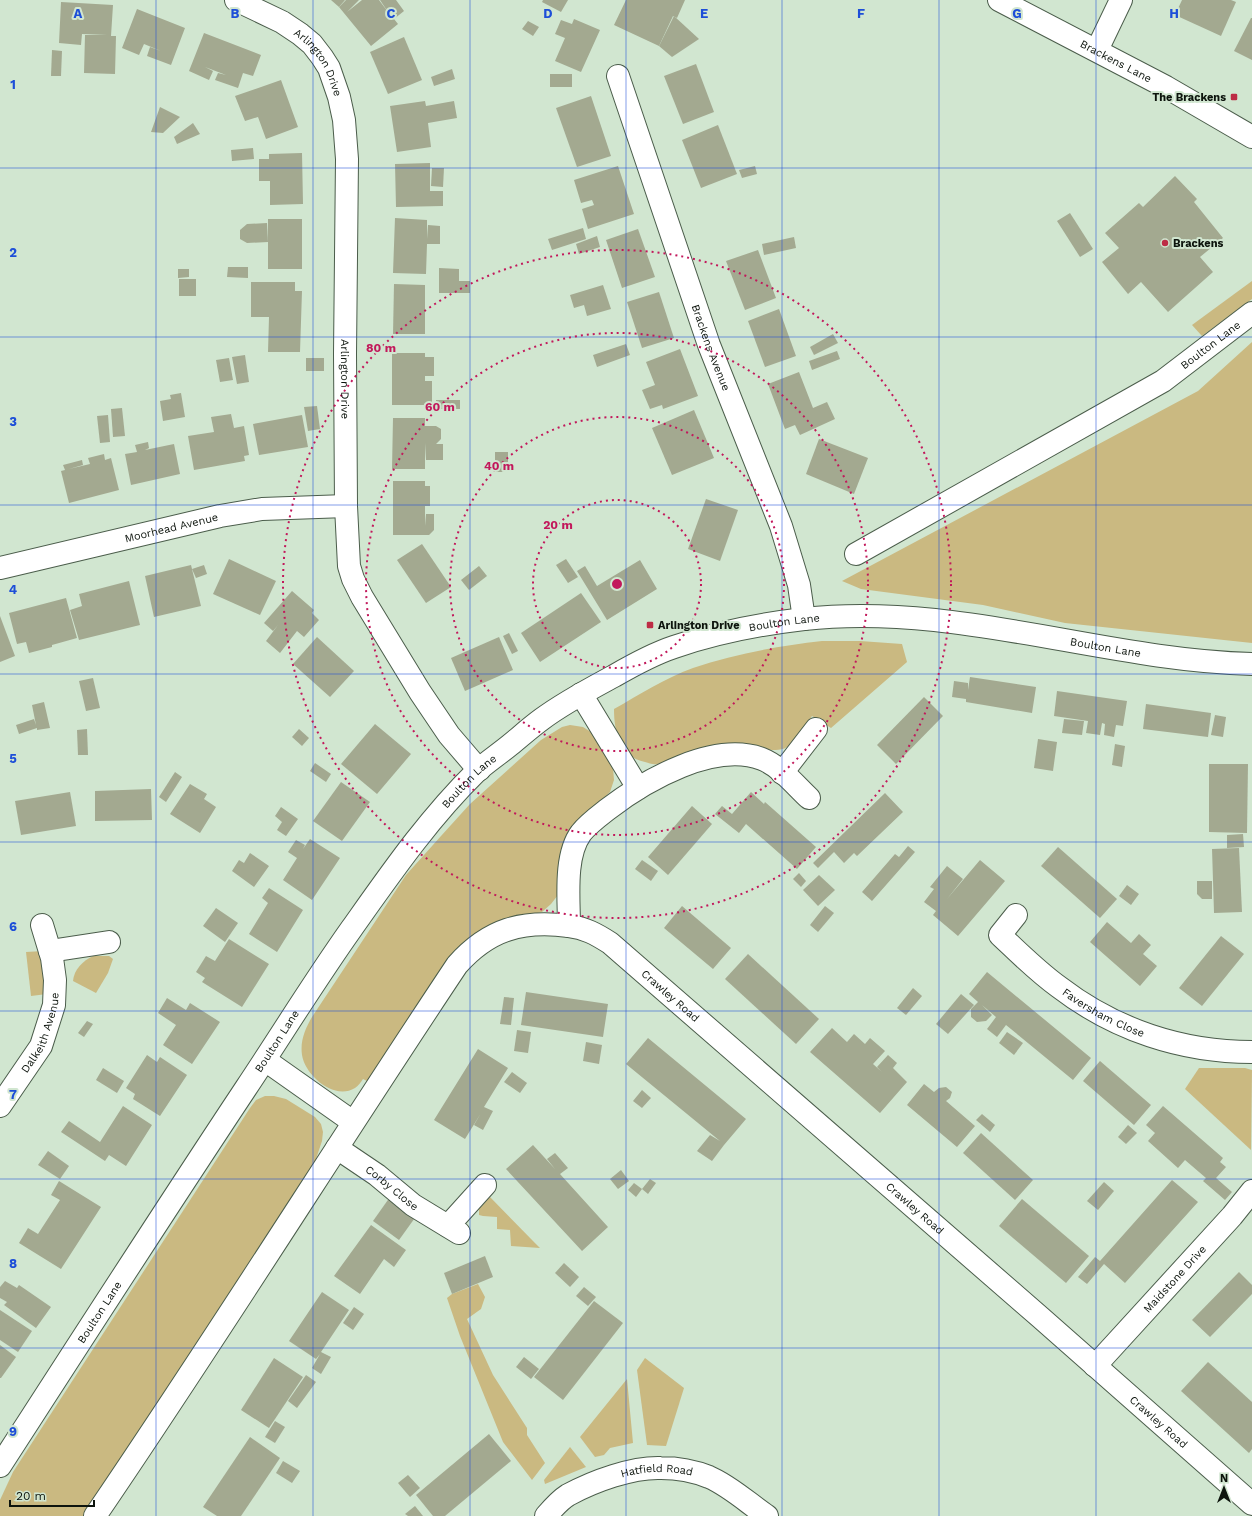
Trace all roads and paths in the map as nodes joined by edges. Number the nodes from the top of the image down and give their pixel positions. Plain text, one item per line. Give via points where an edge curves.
1 (236, 0) edge
2 (999, 0) edge
3 (1121, 0) edge
4 (1097, 50) junction
5 (618, 76) dead end
6 (1252, 137) edge
7 (1252, 313) edge
8 (346, 506) junction
9 (856, 554) dead end
10 (0, 568) edge
11 (804, 619) junction
12 (1252, 664) edge
13 (581, 694) junction
14 (816, 729) dead end
15 (479, 770) junction
16 (782, 773) junction
17 (638, 788) junction
18 (809, 798) dead end
19 (1016, 914) dead end
20 (42, 925) dead end
21 (569, 926) junction
22 (109, 942) dead end
23 (50, 951) junction
24 (1252, 1052) edge
25 (264, 1060) junction
26 (0, 1106) edge
27 (353, 1122) junction
28 (337, 1148) junction
29 (484, 1185) dead end
30 (1252, 1191) edge
31 (1095, 1366) junction
32 (0, 1466) edge
33 (1252, 1504) edge
34 (95, 1516) edge
35 (546, 1516) edge
36 (767, 1516) edge

1 - 8 street, Arlington Drive via 282,22 312,44 329,68 339,97 344,120 347,159
2 - 4 street, Brackens Lane
3 - 4 street
4 - 6 street, Brackens Lane
5 - 11 street, Brackens Avenue via 709,345 781,526 798,585
7 - 9 street, Boulton Lane via 1163,382
8 - 10 street, Moorhead Avenue via 262,509 220,516
8 - 15 street, Arlington Drive via 347,550 353,579 420,692 449,735
11 - 12 street, Boulton Lane via 900,616 1180,658
11 - 13 street, Boulton Lane via 710,637 672,648 644,659
13 - 15 street, Boulton Lane via 545,717
13 - 17 street
14 - 16 street
15 - 25 street, Boulton Lane via 427,827 390,874
16 - 17 street via 763,760 753,757 720,756 682,767
16 - 18 street
17 - 21 street via 598,816 580,834 570,865
19 - 24 street, Faversham Close via 1000,935 1059,987 1092,1009 1128,1027 1166,1041 1209,1050
20 - 23 street, Dalkeith Avenue
21 - 27 street via 538,924 500,932 469,952 457,965
21 - 31 street, Crawley Road via 582,928 610,943
22 - 23 street
23 - 26 street, Dalkeith Avenue via 56,980 54,1005 48,1026 41,1046
25 - 27 street
25 - 32 street, Boulton Lane
27 - 28 street
28 - 29 street, Corby Close via 377,1175 413,1205 453,1230
28 - 34 street
30 - 31 street, Maidstone Drive
31 - 33 street, Crawley Road
35 - 36 street, Hatfield Road via 567,1496 596,1482 629,1472 659,1468 678,1468 709,1477 724,1484

